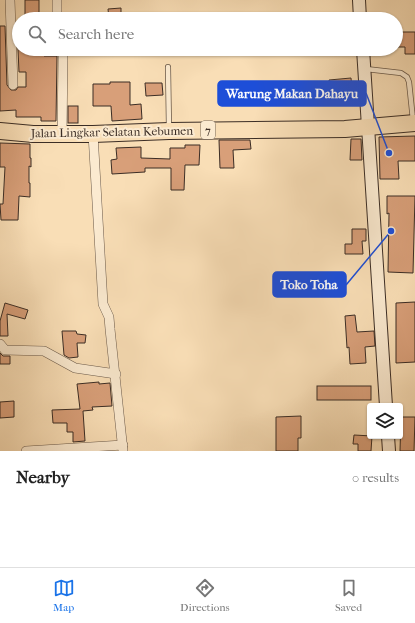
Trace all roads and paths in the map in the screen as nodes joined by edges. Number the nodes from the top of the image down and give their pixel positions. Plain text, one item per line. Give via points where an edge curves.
1 (10, 0) edge
2 (57, 0) edge
3 (359, 0) edge
4 (57, 12) edge
5 (360, 12) edge
6 (63, 56) edge
7 (363, 56) edge
8 (168, 67) dead end
9 (364, 69) junction
10 (13, 85) dead end
11 (414, 123) edge
12 (368, 127) junction
13 (0, 131) edge
14 (169, 131) junction
15 (62, 134) junction
16 (93, 134) junction
17 (0, 344) edge
18 (116, 374) junction
19 (386, 403) edge
20 (388, 439) edge
21 (123, 448) edge
22 (49, 450) edge
23 (26, 451) edge
24 (389, 451) edge

1 - 10 street
2 - 4 street
3 - 5 main road
6 - 15 street
7 - 9 main road
8 - 14 lane
9 - 11 lane via 401,73 407,77
9 - 12 main road
11 - 12 highway, Jalan Lingkar Selatan Kebumen / 7
12 - 14 highway, Jalan Lingkar Selatan Kebumen / 7
12 - 19 main road
13 - 15 highway, Jalan Lingkar Selatan Kebumen / 7
14 - 16 highway, Jalan Lingkar Selatan Kebumen / 7
15 - 16 highway, Jalan Lingkar Selatan Kebumen / 7
16 - 18 street via 103,304 108,318
17 - 18 street via 6,350 44,352 75,368
18 - 21 street
20 - 24 main road
21 - 22 street
22 - 23 street

